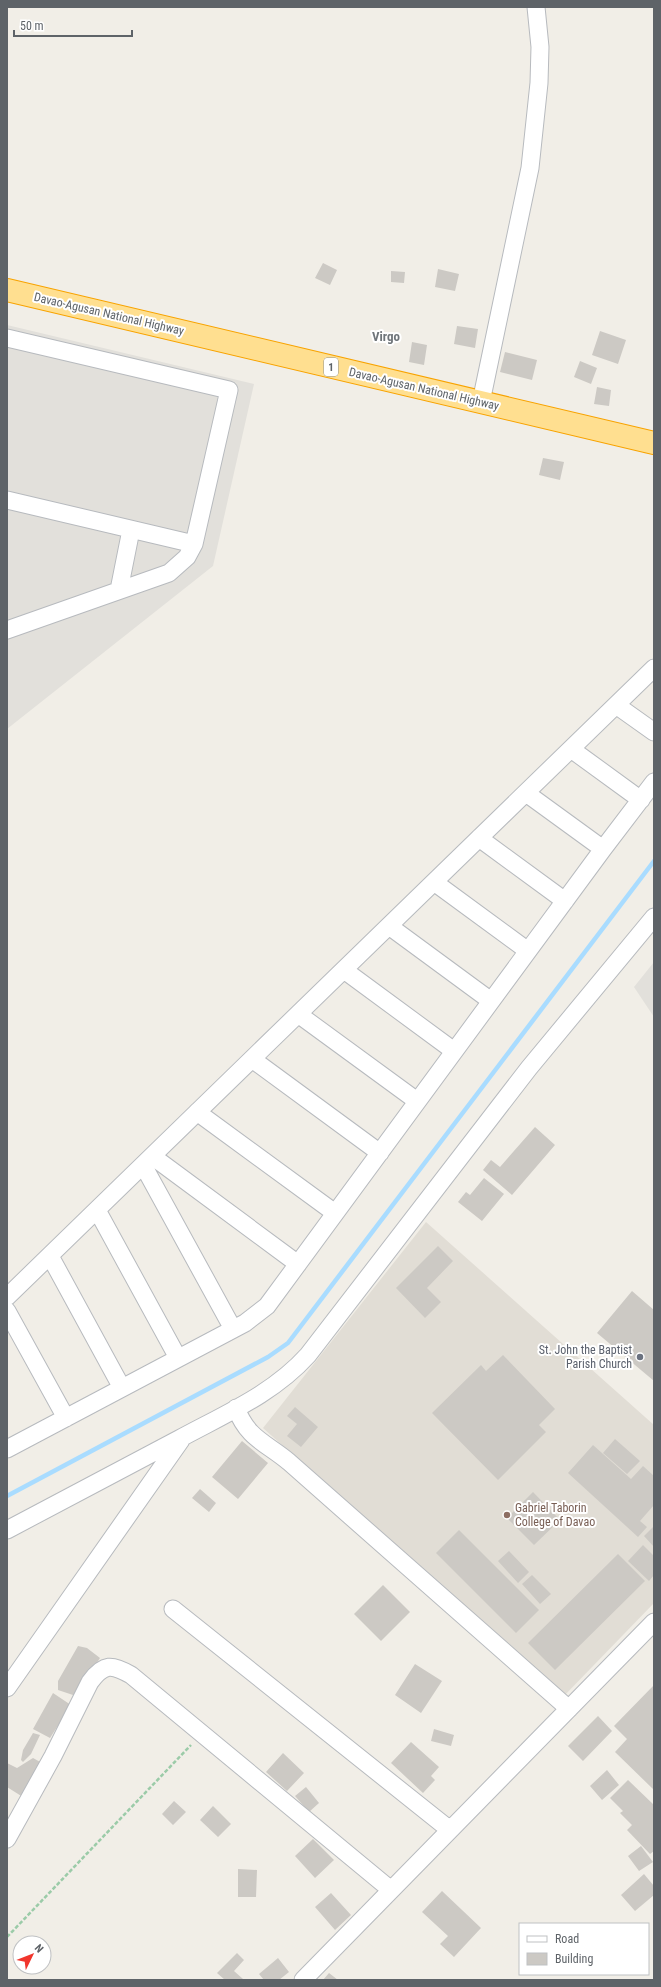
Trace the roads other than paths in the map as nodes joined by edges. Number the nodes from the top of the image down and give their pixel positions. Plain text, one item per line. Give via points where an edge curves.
1 (536, 7) edge
2 (7, 290) edge
3 (7, 338) edge
4 (481, 402) junction
5 (654, 444) edge
6 (7, 500) edge
7 (131, 530) junction
8 (194, 544) junction
9 (119, 590) junction
10 (7, 630) edge
11 (654, 668) edge
12 (616, 705) junction
13 (654, 732) edge
14 (571, 749) junction
15 (654, 782) edge
16 (526, 793) junction
17 (641, 800) junction
18 (480, 838) junction
19 (603, 849) junction
20 (434, 882) junction
21 (565, 900) junction
22 (654, 917) edge
23 (389, 926) junction
24 (528, 951) junction
25 (344, 970) junction
26 (491, 1001) junction
27 (298, 1014) junction
28 (454, 1051) junction
29 (252, 1059) junction
30 (417, 1102) junction
31 (197, 1112) junction
32 (380, 1153) junction
33 (147, 1161) junction
34 (97, 1210) junction
35 (335, 1213) junction
36 (50, 1256) junction
37 (298, 1264) junction
38 (7, 1297) edge
39 (7, 1311) edge
40 (233, 1329) junction
41 (178, 1358) junction
42 (122, 1388) junction
43 (236, 1408) junction
44 (66, 1418) junction
45 (183, 1436) junction
46 (8, 1445) edge
47 (7, 1530) edge
48 (173, 1609) dead end
49 (654, 1622) edge
50 (9, 1682) edge
51 (569, 1709) junction
52 (450, 1830) junction
53 (7, 1839) edge
54 (391, 1890) junction
55 (303, 1980) edge

1 - 4 street via 540,47 539,83 530,168
2 - 4 highway, Davao-Agusan National Highway / 1
3 - 8 street via 230,390
4 - 5 highway, Davao-Agusan National Highway / 1
6 - 7 street
7 - 8 street
7 - 9 street
8 - 9 street via 187,557 169,572
9 - 10 street
11 - 12 street
12 - 13 street
12 - 14 street
14 - 16 street
14 - 17 street
15 - 17 street
16 - 18 street
16 - 19 street
17 - 19 street
18 - 20 street
18 - 21 street
19 - 21 street
20 - 23 street
20 - 24 street
21 - 24 street
22 - 43 street via 529,1068 308,1355 280,1382
23 - 25 street
23 - 26 street
24 - 26 street
25 - 27 street
25 - 28 street
26 - 28 street
27 - 29 street
27 - 30 street
28 - 30 street
29 - 31 street
29 - 32 street
30 - 32 street
31 - 33 street
31 - 35 street
32 - 35 street
33 - 34 street
33 - 37 street
33 - 40 street
34 - 36 street
34 - 41 street
35 - 37 street
36 - 38 street
36 - 42 street
37 - 40 street via 267,1306 253,1318
39 - 44 street
40 - 41 street
41 - 42 street
42 - 44 street
43 - 45 street
43 - 51 street via 248,1430 289,1462
44 - 46 street
45 - 47 street
45 - 50 street
48 - 52 street
49 - 51 street
51 - 52 street
52 - 54 street
53 - 54 street via 50,1762 90,1682 104,1668 114,1667 131,1675
54 - 55 street

